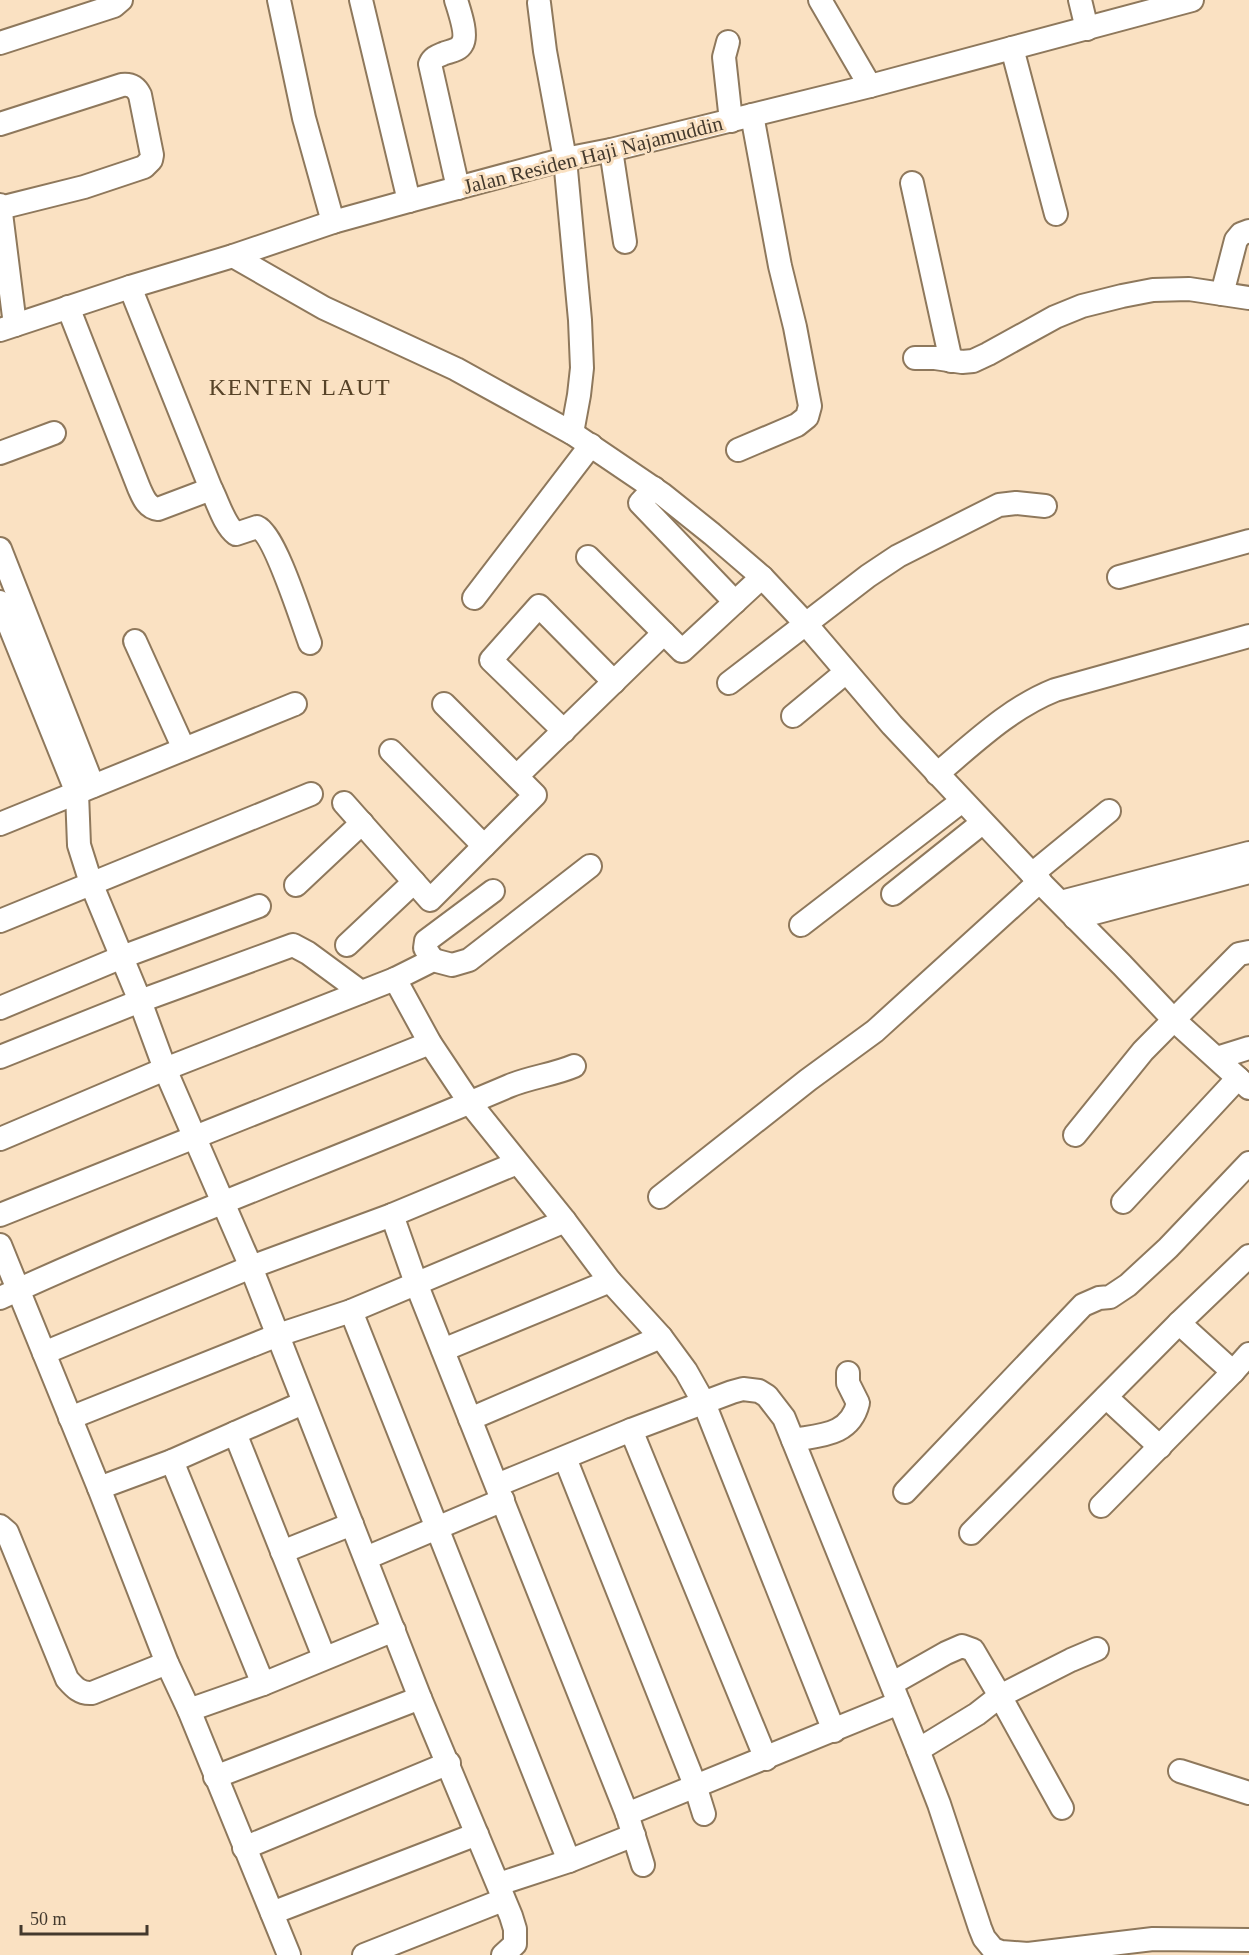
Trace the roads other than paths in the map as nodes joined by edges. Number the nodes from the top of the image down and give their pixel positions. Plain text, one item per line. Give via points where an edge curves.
1 (121, 0) edge
2 (279, 0) edge
3 (361, 0) edge
4 (456, 0) edge
5 (820, 0) edge
6 (1080, 0) edge
7 (1192, 0) edge
8 (539, 3) dead end
9 (1086, 29) junction
10 (728, 42) dead end
11 (0, 43) edge
12 (1012, 48) junction
13 (870, 86) junction
14 (741, 118) junction
15 (0, 124) edge
16 (611, 150) junction
17 (565, 159) junction
18 (912, 183) dead end
19 (458, 188) junction
20 (409, 201) junction
21 (0, 206) edge
22 (1056, 214) dead end
23 (333, 222) junction
24 (1249, 231) edge
25 (625, 242) dead end
26 (233, 256) junction
27 (130, 287) junction
28 (1222, 294) junction
29 (1249, 298) edge
30 (68, 307) junction
31 (7, 328) edge
32 (915, 358) dead end
33 (951, 361) junction
34 (54, 433) dead end
35 (572, 433) junction
36 (591, 445) junction
37 (738, 450) dead end
38 (0, 453) edge
39 (654, 488) junction
40 (211, 489) junction
41 (1045, 506) dead end
42 (1249, 541) edge
43 (0, 549) edge
44 (736, 554) junction
45 (588, 557) dead end
46 (762, 577) junction
47 (1119, 577) dead end
48 (713, 579) junction
49 (5, 593) edge
50 (474, 598) dead end
51 (735, 602) junction
52 (805, 623) junction
53 (664, 633) junction
54 (1249, 636) edge
55 (135, 641) dead end
56 (310, 643) dead end
57 (846, 672) junction
58 (614, 682) junction
59 (729, 683) dead end
60 (295, 704) dead end
61 (444, 704) dead end
62 (793, 716) dead end
63 (564, 731) junction
64 (184, 749) junction
65 (392, 751) dead end
66 (937, 774) junction
67 (518, 776) junction
68 (85, 790) junction
69 (311, 794) dead end
70 (962, 801) junction
71 (344, 803) dead end
72 (1109, 811) dead end
73 (982, 822) junction
74 (362, 823) junction
75 (0, 824) edge
76 (483, 846) junction
77 (1249, 852) edge
78 (590, 866) dead end
79 (1249, 872) edge
80 (1036, 878) junction
81 (414, 882) junction
82 (91, 883) junction
83 (296, 885) dead end
84 (493, 891) dead end
85 (893, 894) dead end
86 (259, 906) dead end
87 (1068, 910) junction
88 (0, 921) edge
89 (801, 925) dead end
90 (347, 945) dead end
91 (1249, 952) edge
92 (122, 957) junction
93 (433, 960) junction
94 (395, 979) junction
95 (361, 992) junction
96 (140, 1000) junction
97 (0, 1008) edge
98 (1173, 1019) junction
99 (430, 1043) junction
100 (1249, 1048) edge
101 (0, 1057) edge
102 (1217, 1058) junction
103 (574, 1066) dead end
104 (165, 1069) junction
105 (1244, 1083) edge
106 (470, 1103) junction
107 (1075, 1135) dead end
108 (194, 1137) junction
109 (0, 1139) edge
110 (518, 1163) junction
111 (1249, 1163) edge
112 (660, 1197) dead end
113 (222, 1202) junction
114 (1123, 1202) dead end
115 (0, 1215) edge
116 (392, 1215) junction
117 (565, 1221) junction
118 (0, 1245) edge
119 (1249, 1256) edge
120 (251, 1267) junction
121 (610, 1281) junction
122 (416, 1283) junction
123 (8, 1294) edge
124 (351, 1311) junction
125 (1179, 1323) junction
126 (278, 1335) junction
127 (661, 1337) junction
128 (443, 1350) junction
129 (44, 1353) junction
130 (1249, 1354) edge
131 (1233, 1372) junction
132 (848, 1373) dead end
133 (1106, 1397) junction
134 (303, 1403) junction
135 (704, 1403) junction
136 (70, 1419) junction
137 (470, 1419) junction
138 (631, 1430) junction
139 (235, 1433) junction
140 (793, 1440) junction
141 (1160, 1447) junction
142 (565, 1458) junction
143 (172, 1461) junction
144 (99, 1488) junction
145 (500, 1492) junction
146 (905, 1492) dead end
147 (1101, 1506) dead end
148 (352, 1524) junction
149 (0, 1526) edge
150 (436, 1530) junction
151 (971, 1533) dead end
152 (282, 1552) junction
153 (366, 1558) junction
154 (394, 1630) junction
155 (1097, 1649) dead end
156 (324, 1658) junction
157 (167, 1663) junction
158 (263, 1684) junction
159 (896, 1693) junction
160 (1000, 1696) junction
161 (420, 1698) junction
162 (189, 1710) junction
163 (834, 1731) junction
164 (918, 1750) junction
165 (766, 1759) junction
166 (449, 1762) junction
167 (1180, 1771) dead end
168 (215, 1777) junction
169 (695, 1785) junction
170 (1249, 1793) edge
171 (1062, 1808) dead end
172 (704, 1814) dead end
173 (631, 1824) junction
174 (477, 1834) junction
175 (244, 1848) junction
176 (569, 1861) junction
177 (644, 1864) dead end
178 (501, 1892) junction
179 (272, 1913) junction
180 (1249, 1940) edge
181 (513, 1951) edge
182 (289, 1955) edge
183 (364, 1955) edge

1 - 11 street via 114,6
2 - 23 street via 304,118
3 - 20 street
4 - 19 street via 463,25 462,44 435,57 430,64
5 - 13 street
6 - 9 street
7 - 9 street, Jalan Residen Haji Najamuddin
8 - 17 street
9 - 12 street, Jalan Residen Haji Najamuddin
10 - 14 street via 724,57
12 - 13 street, Jalan Residen Haji Najamuddin
12 - 22 street
13 - 14 street, Jalan Residen Haji Najamuddin
14 - 16 street, Jalan Residen Haji Najamuddin
14 - 37 street via 795,327 810,406 807,417 797,425
15 - 21 street via 130,85 140,94 152,160 144,167 84,187
16 - 17 street, Jalan Residen Haji Najamuddin
16 - 25 street
17 - 19 street, Jalan Residen Haji Najamuddin
17 - 35 street via 582,368
18 - 33 street
19 - 20 street, Jalan Residen Haji Najamuddin
20 - 23 street, Jalan Residen Haji Najamuddin
21 - 31 street
23 - 26 street, Jalan Residen Haji Najamuddin
24 - 28 street via 1236,240
26 - 27 street, Jalan Residen Haji Najamuddin
26 - 35 street via 324,308 456,369
27 - 30 street, Jalan Residen Haji Najamuddin
27 - 40 street
28 - 29 street
28 - 33 street via 1189,289 1122,296 1055,316 980,358
30 - 31 street, Jalan Residen Haji Najamuddin
30 - 40 street via 148,505 158,509
32 - 33 street
34 - 38 street
35 - 36 street
36 - 39 street
36 - 50 street
39 - 44 street
39 - 48 street via 640,504
40 - 56 street via 233,533 257,527 265,532
41 - 52 street via 1010,503 994,507 898,556
42 - 47 street
43 - 49 street
44 - 46 street
44 - 48 street
45 - 53 street
46 - 51 street
46 - 52 street
48 - 51 street
49 - 68 street
51 - 53 street via 682,651
52 - 57 street
52 - 59 street
53 - 58 street
54 - 66 street via 1032,699
55 - 64 street
57 - 62 street
57 - 66 street
58 - 63 street
58 - 63 street via 539,606 491,660
60 - 64 street
61 - 67 street
63 - 67 street
64 - 68 street
65 - 76 street
66 - 70 street
67 - 76 street via 535,795
68 - 75 street
68 - 82 street via 79,845
69 - 82 street
70 - 73 street
70 - 89 street
71 - 74 street
72 - 80 street
73 - 80 street
73 - 85 street
74 - 81 street
74 - 83 street
76 - 81 street via 430,900
77 - 87 street
78 - 93 street via 470,960 452,965
79 - 87 street
80 - 87 street
80 - 112 street via 875,1031
81 - 90 street
82 - 88 street
82 - 92 street
84 - 93 street via 426,941 425,948
86 - 92 street
87 - 98 street
91 - 98 street via 1239,954
92 - 96 street
92 - 97 street
93 - 94 street
94 - 95 street
94 - 99 street
95 - 96 street via 292,945
95 - 104 street
96 - 101 street
96 - 104 street
98 - 102 street
98 - 107 street
99 - 106 street
99 - 108 street
100 - 102 street
102 - 105 street
103 - 106 street
104 - 108 street
104 - 109 street
105 - 114 street
106 - 110 street
106 - 113 street
108 - 113 street
108 - 115 street
110 - 116 street
110 - 117 street
111 - 146 street via 1128,1285 1110,1297 1083,1305
113 - 120 street
113 - 123 street
116 - 120 street
116 - 122 street
117 - 121 street
117 - 122 street
118 - 123 street
119 - 125 street
120 - 126 street
120 - 129 street
121 - 127 street
121 - 128 street
122 - 124 street
122 - 128 street
123 - 129 street
124 - 126 street
124 - 150 street
125 - 131 street
125 - 133 street
126 - 134 street
126 - 136 street
127 - 135 street
127 - 137 street
128 - 137 street
129 - 136 street
130 - 131 street
131 - 141 street
132 - 140 street via 848,1383 858,1403 850,1421 824,1437
133 - 141 street
133 - 151 street
134 - 139 street
134 - 148 street
135 - 138 street
135 - 140 street via 743,1389 759,1391 784,1418
135 - 163 street
136 - 144 street
137 - 145 street
138 - 142 street
138 - 165 street
139 - 143 street
139 - 152 street
140 - 159 street
141 - 147 street
142 - 145 street
142 - 169 street
143 - 144 street
143 - 158 street
144 - 157 street
145 - 150 street
145 - 173 street
148 - 152 street
148 - 153 street
149 - 157 street via 7,1532 67,1679 76,1689 92,1693
150 - 153 street
150 - 176 street
152 - 156 street
153 - 154 street
154 - 156 street
154 - 161 street
155 - 160 street
156 - 158 street
157 - 162 street
158 - 162 street
159 - 160 street via 946,1653 962,1646 973,1650
159 - 163 street
159 - 164 street
160 - 164 street
160 - 171 street
161 - 166 street
161 - 168 street
162 - 168 street
163 - 165 street
164 - 180 street via 980,1928 993,1949 1028,1953 1153,1939
165 - 169 street
166 - 174 street
166 - 175 street
167 - 170 street
168 - 175 street
169 - 172 street
169 - 173 street
173 - 176 street
173 - 177 street
174 - 178 street
174 - 179 street
175 - 179 street
176 - 178 street
178 - 181 street via 515,1929
178 - 183 street
179 - 182 street

